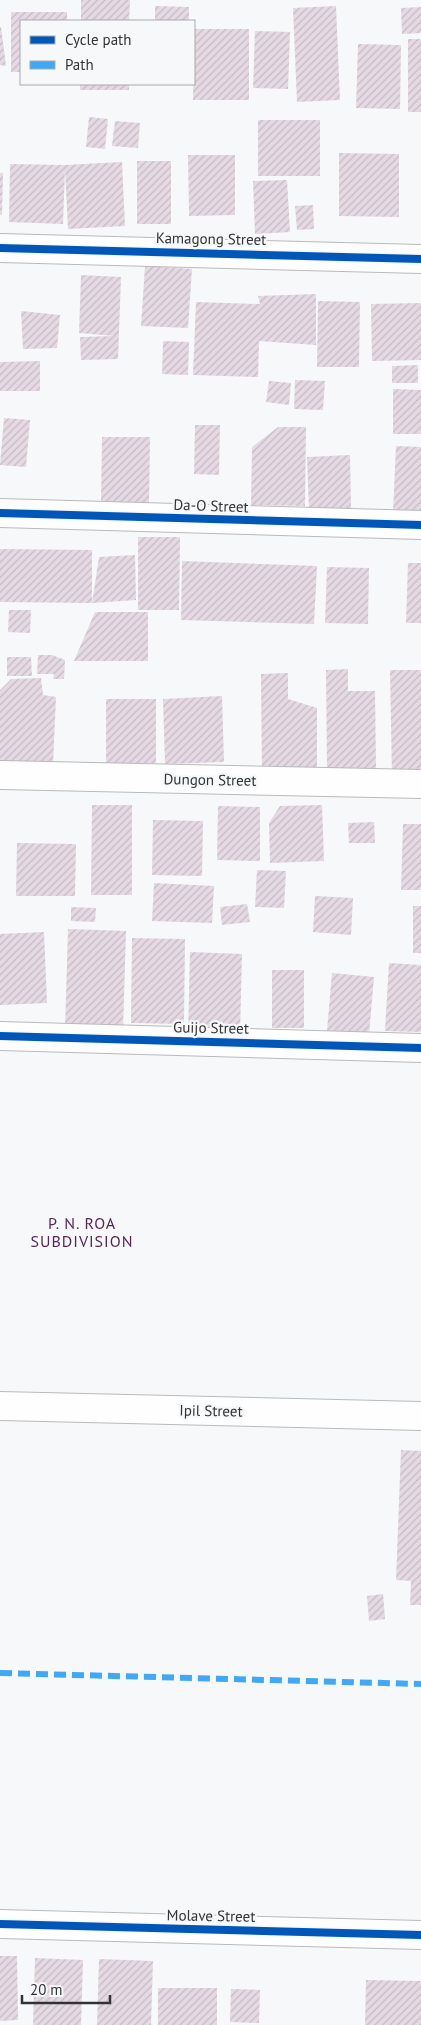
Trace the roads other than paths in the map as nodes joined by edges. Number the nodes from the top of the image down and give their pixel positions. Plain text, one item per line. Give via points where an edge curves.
1 (0, 248) edge
2 (421, 258) edge
3 (0, 513) edge
4 (421, 526) edge
5 (0, 775) edge
6 (421, 784) edge
7 (0, 1036) edge
8 (421, 1048) edge
9 (0, 1406) edge
10 (421, 1416) edge
11 (0, 1924) edge
12 (421, 1935) edge

1 - 2 street, Kamagong Street
3 - 4 street, Da-O Street
5 - 6 street, Dungon Street
7 - 8 street, Guijo Street
9 - 10 street, Ipil Street
11 - 12 street, Molave Street

